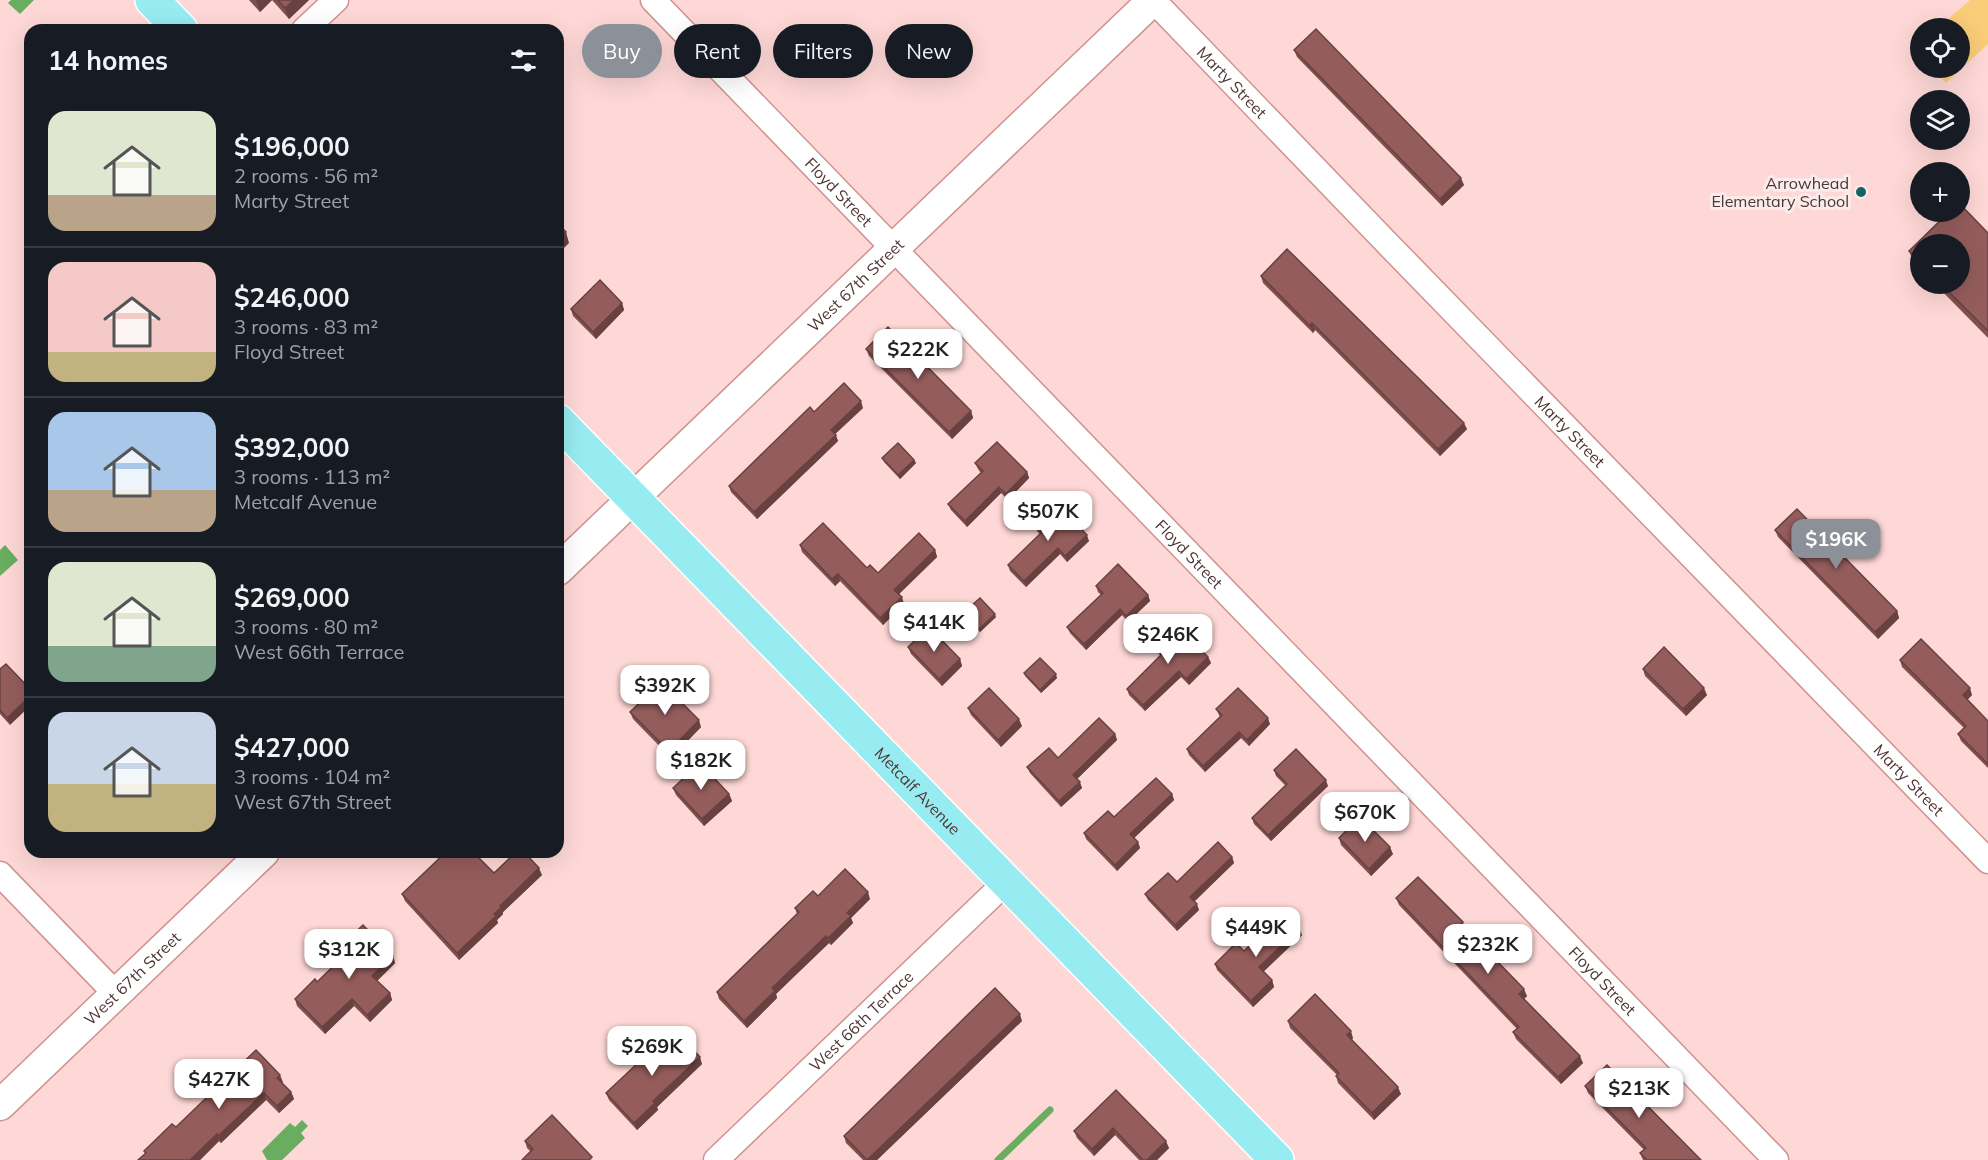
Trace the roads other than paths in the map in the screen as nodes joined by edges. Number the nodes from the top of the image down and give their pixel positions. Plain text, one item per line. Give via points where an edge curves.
1 (152, 0) edge
2 (336, 0) edge
3 (653, 0) edge
4 (1153, 0) edge
5 (175, 24) edge
6 (310, 24) edge
7 (893, 249) junction
8 (564, 427) edge
9 (633, 498) junction
10 (564, 564) edge
11 (258, 858) edge
12 (1988, 861) edge
13 (0, 874) edge
14 (1005, 882) junction
15 (116, 994) junction
16 (0, 1105) edge
17 (1262, 1155) edge
18 (716, 1160) edge
19 (1776, 1160) edge

1 - 5 main road
2 - 6 street
3 - 7 street, Floyd Street
4 - 7 street, West 67th Street
4 - 12 street, Marty Street
7 - 9 street, West 67th Street
7 - 19 street, Floyd Street
8 - 9 main road, Metcalf Avenue
9 - 10 street, West 67th Street
9 - 14 main road, Metcalf Avenue
11 - 15 street, West 67th Street
13 - 15 street
14 - 17 main road, Metcalf Avenue
14 - 18 street, West 66th Terrace
15 - 16 street, West 67th Street

